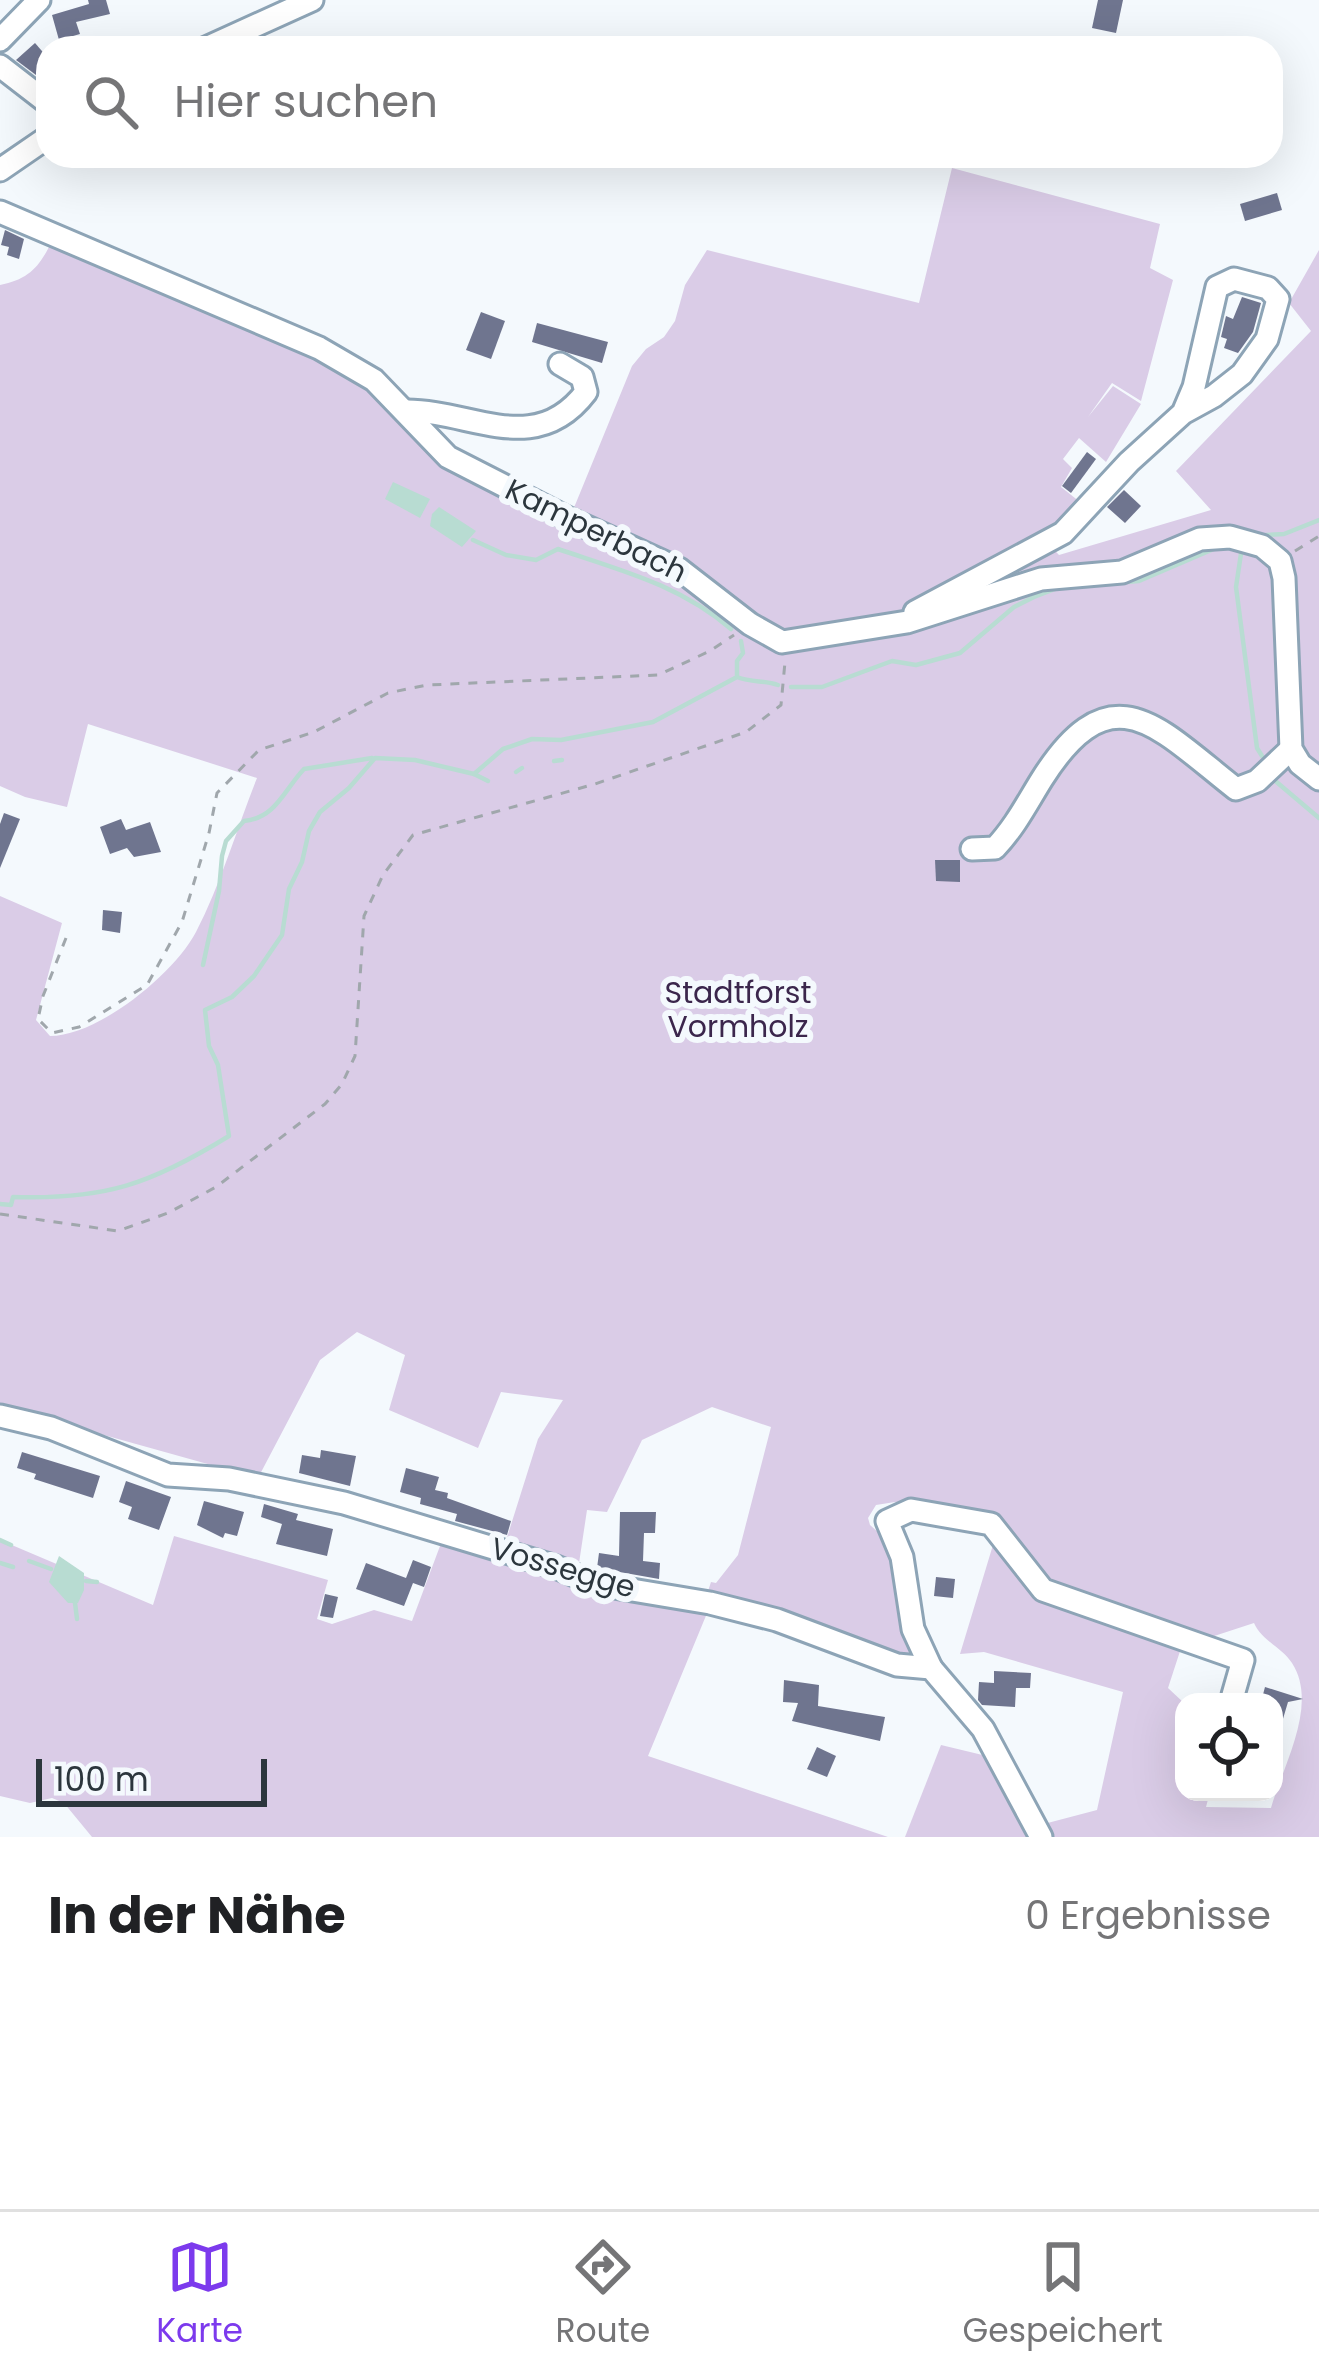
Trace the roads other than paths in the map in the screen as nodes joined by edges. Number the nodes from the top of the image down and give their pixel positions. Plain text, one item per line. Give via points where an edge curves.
1 (39, 0) edge
2 (312, 0) edge
3 (232, 36) edge
4 (0, 40) edge
5 (0, 67) edge
6 (36, 94) edge
7 (36, 145) edge
8 (0, 170) edge
9 (0, 212) edge
10 (560, 364) dead end
11 (405, 411) junction
12 (1183, 413) junction
13 (899, 621) junction
14 (1291, 749) junction
15 (1319, 779) edge
16 (972, 849) dead end
17 (0, 1416) edge
18 (932, 1668) junction
19 (1234, 1693) edge
20 (1041, 1837) edge

1 - 4 street
2 - 3 street
5 - 6 street
7 - 8 street
9 - 11 street, Kamperbach via 319,348 374,380
10 - 11 street via 583,377 586,392 561,418 488,426
11 - 13 street, Kamperbach via 448,457 679,569 782,642
12 - 12 street via 1242,374 1267,339 1278,299 1268,288 1234,278 1217,287
12 - 13 street via 1063,532
13 - 14 street via 1041,579 1123,572 1200,539 1262,546 1280,561
14 - 15 street
14 - 16 street via 1257,782 1235,789 1142,720 1101,718 1064,748 1012,831 995,848
17 - 18 street, Vossegge via 168,1475 344,1503 596,1584 710,1603 897,1665
18 - 19 street via 913,1629 902,1557 886,1521 911,1510 991,1525 1043,1589 1243,1660
18 - 20 street via 983,1729

